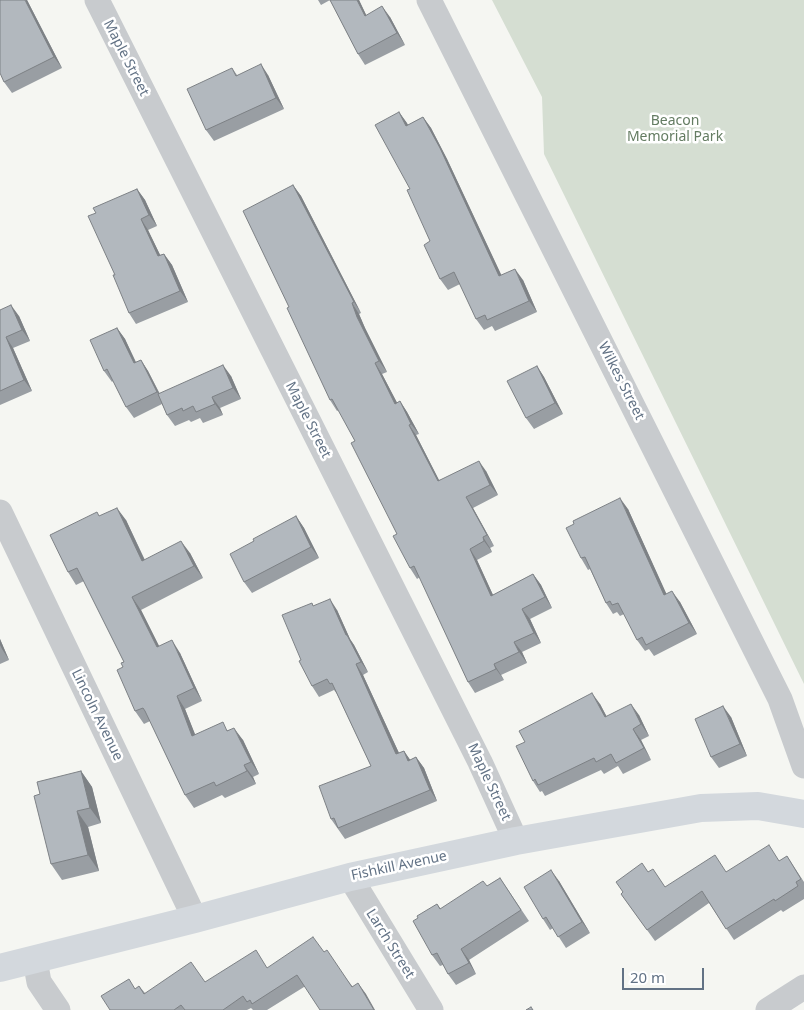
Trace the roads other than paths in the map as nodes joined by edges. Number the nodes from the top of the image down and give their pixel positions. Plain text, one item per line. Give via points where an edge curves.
1 (97, 0) edge
2 (430, 0) edge
3 (0, 512) edge
4 (804, 766) edge
5 (804, 814) edge
6 (516, 841) junction
7 (350, 877) junction
8 (195, 919) junction
9 (35, 960) junction
10 (0, 968) edge
11 (804, 987) edge
12 (58, 1010) edge
13 (431, 1010) edge
14 (768, 1010) edge

1 - 6 street, Maple Street via 480,762
2 - 4 street, Wilkes Street via 780,700
3 - 8 street, Lincoln Avenue
5 - 6 main road, Fishkill Avenue via 758,806 701,808
6 - 7 main road, Fishkill Avenue
7 - 8 main road, Fishkill Avenue
7 - 13 street, Larch Street
8 - 9 main road, Fishkill Avenue
9 - 10 main road, Fishkill Avenue
9 - 12 street via 39,982
11 - 14 street

